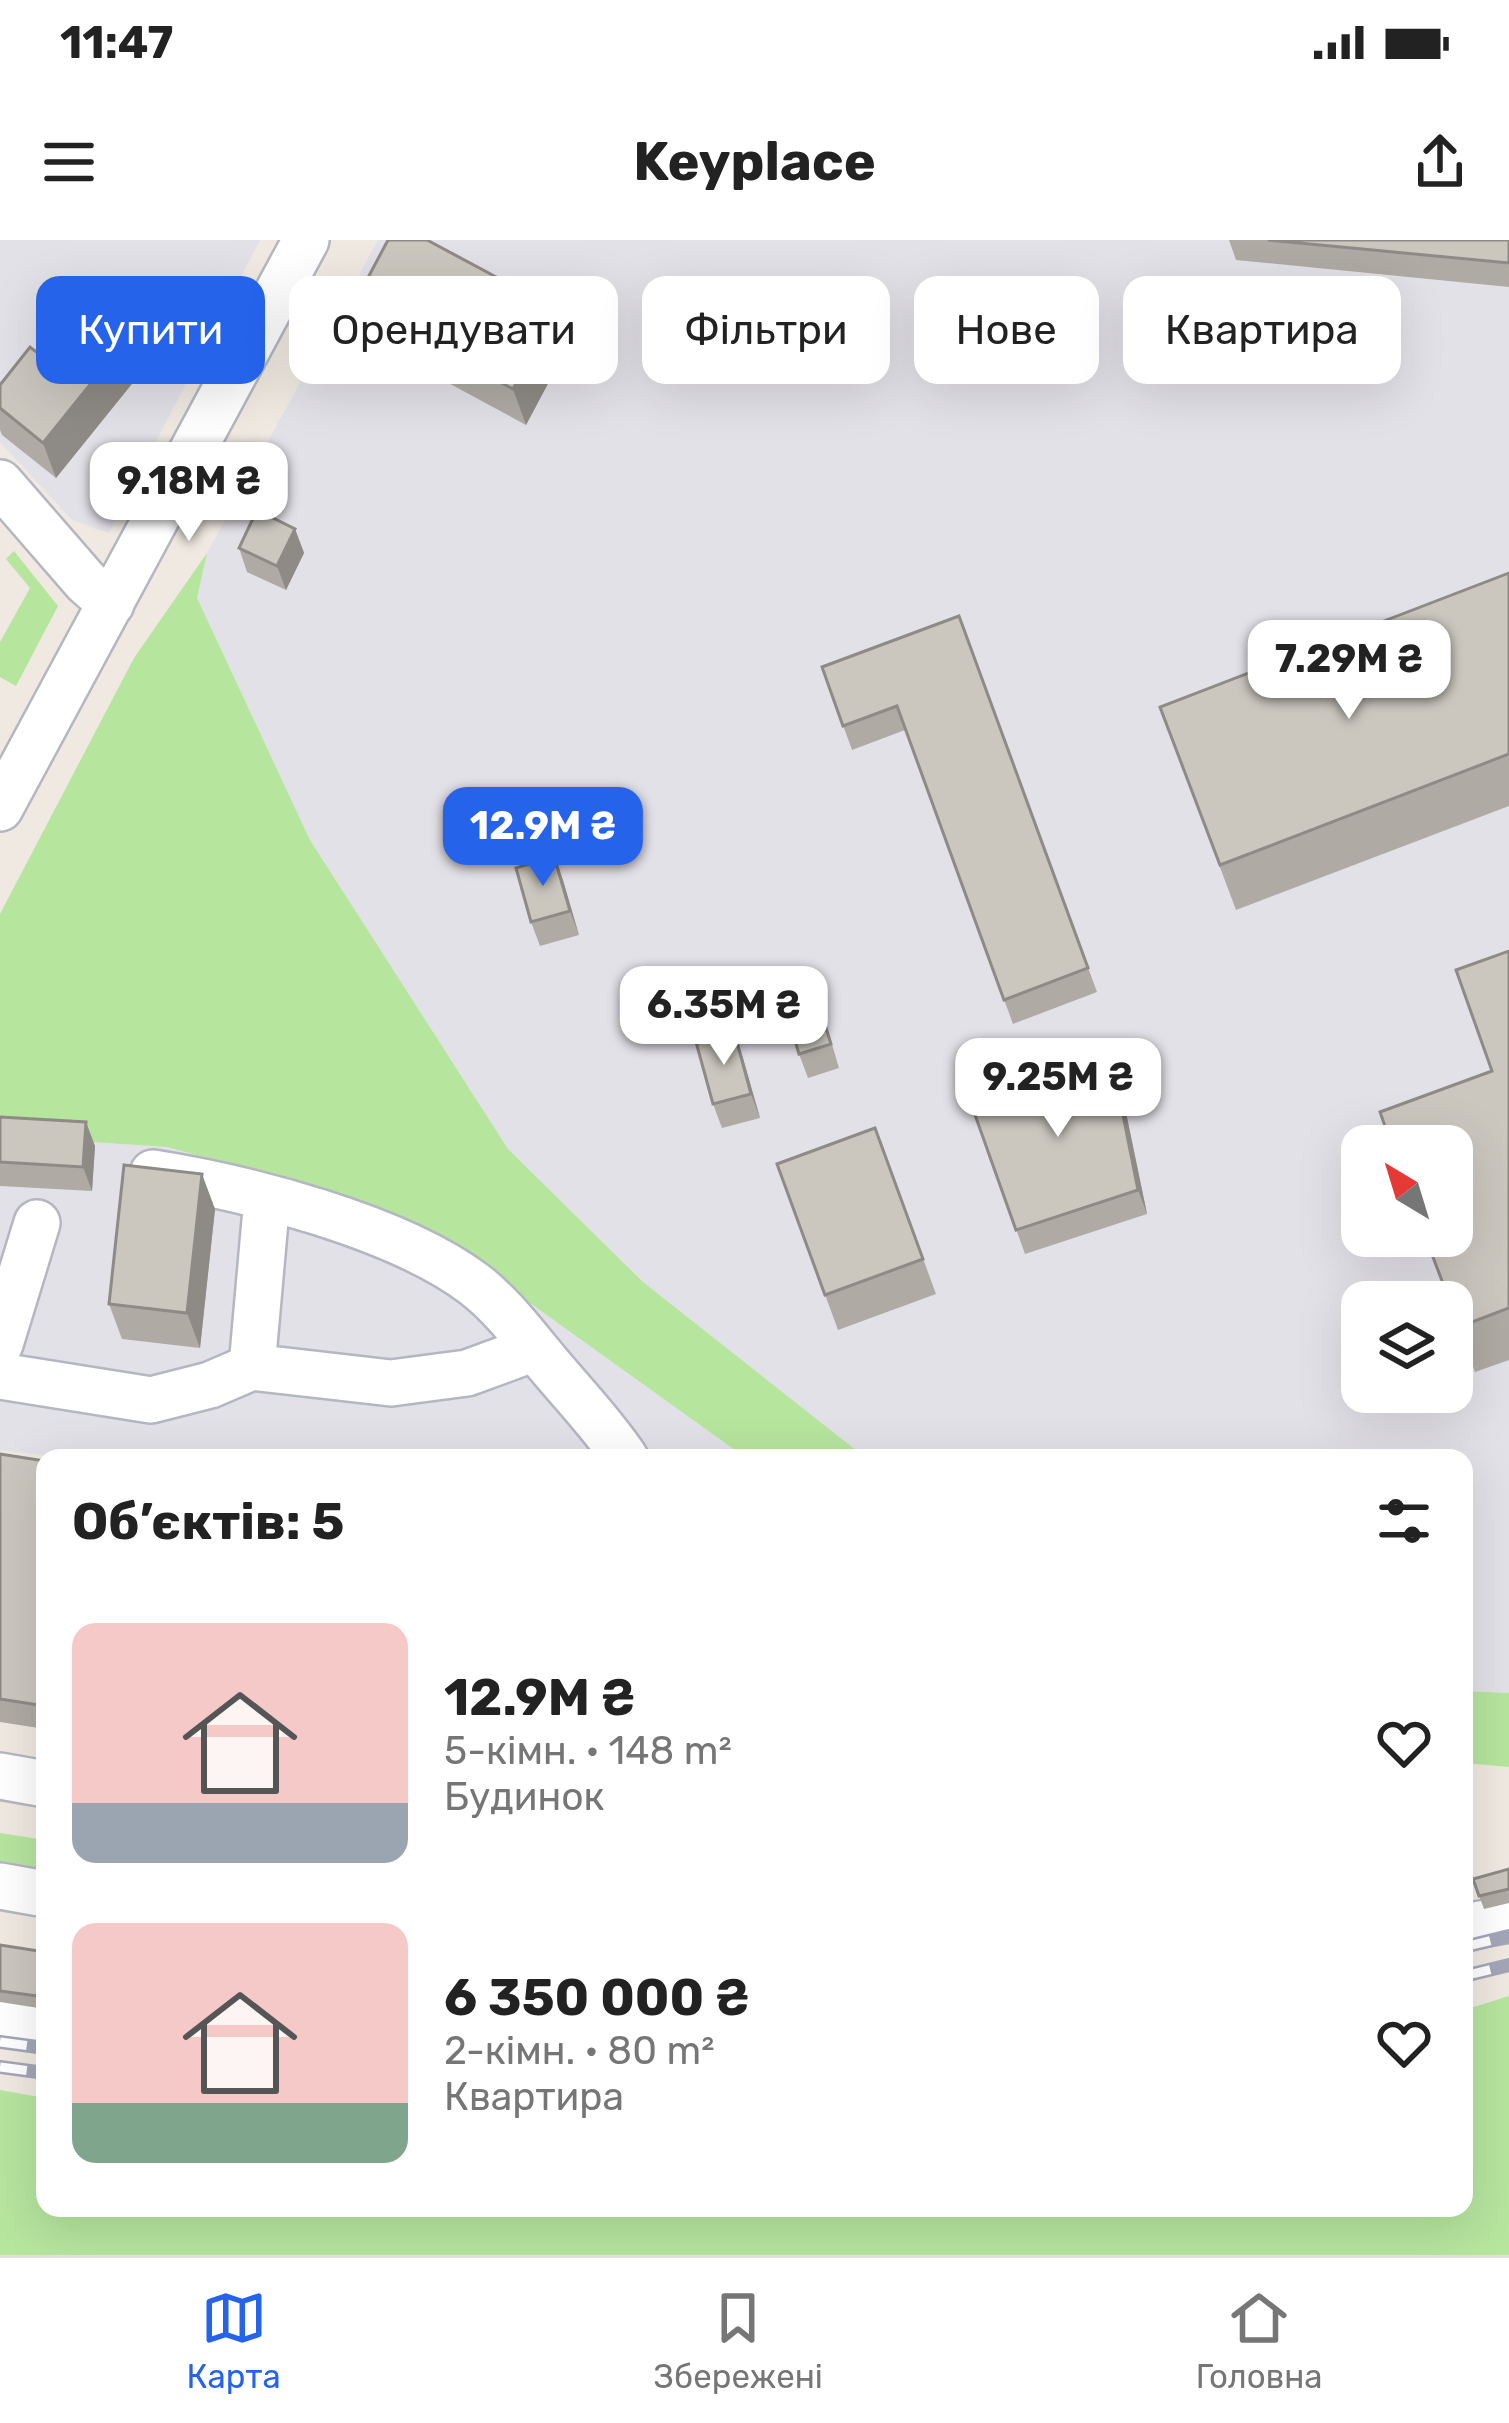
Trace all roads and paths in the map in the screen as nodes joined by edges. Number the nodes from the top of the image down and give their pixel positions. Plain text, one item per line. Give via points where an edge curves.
1 (307, 240) edge
2 (0, 483) edge
3 (111, 604) junction
4 (0, 808) edge
5 (153, 1173) edge
6 (267, 1198) junction
7 (37, 1223) dead end
8 (0, 1344) edge
9 (535, 1348) junction
10 (252, 1367) junction
11 (0, 1376) edge
12 (619, 1449) edge
13 (0, 1776) edge
14 (36, 1782) edge
15 (0, 1886) edge
16 (36, 1892) edge
17 (1509, 1918) edge
18 (1473, 1925) edge
19 (0, 2018) edge
20 (36, 2024) edge

1 - 3 street
2 - 3 street
3 - 4 street
5 - 6 street
6 - 9 street via 430,1257 475,1285
6 - 10 street
7 - 8 street
9 - 10 street via 467,1373 391,1383
9 - 12 street
10 - 11 street via 151,1400
13 - 14 street
15 - 16 street
17 - 18 street
19 - 20 street

